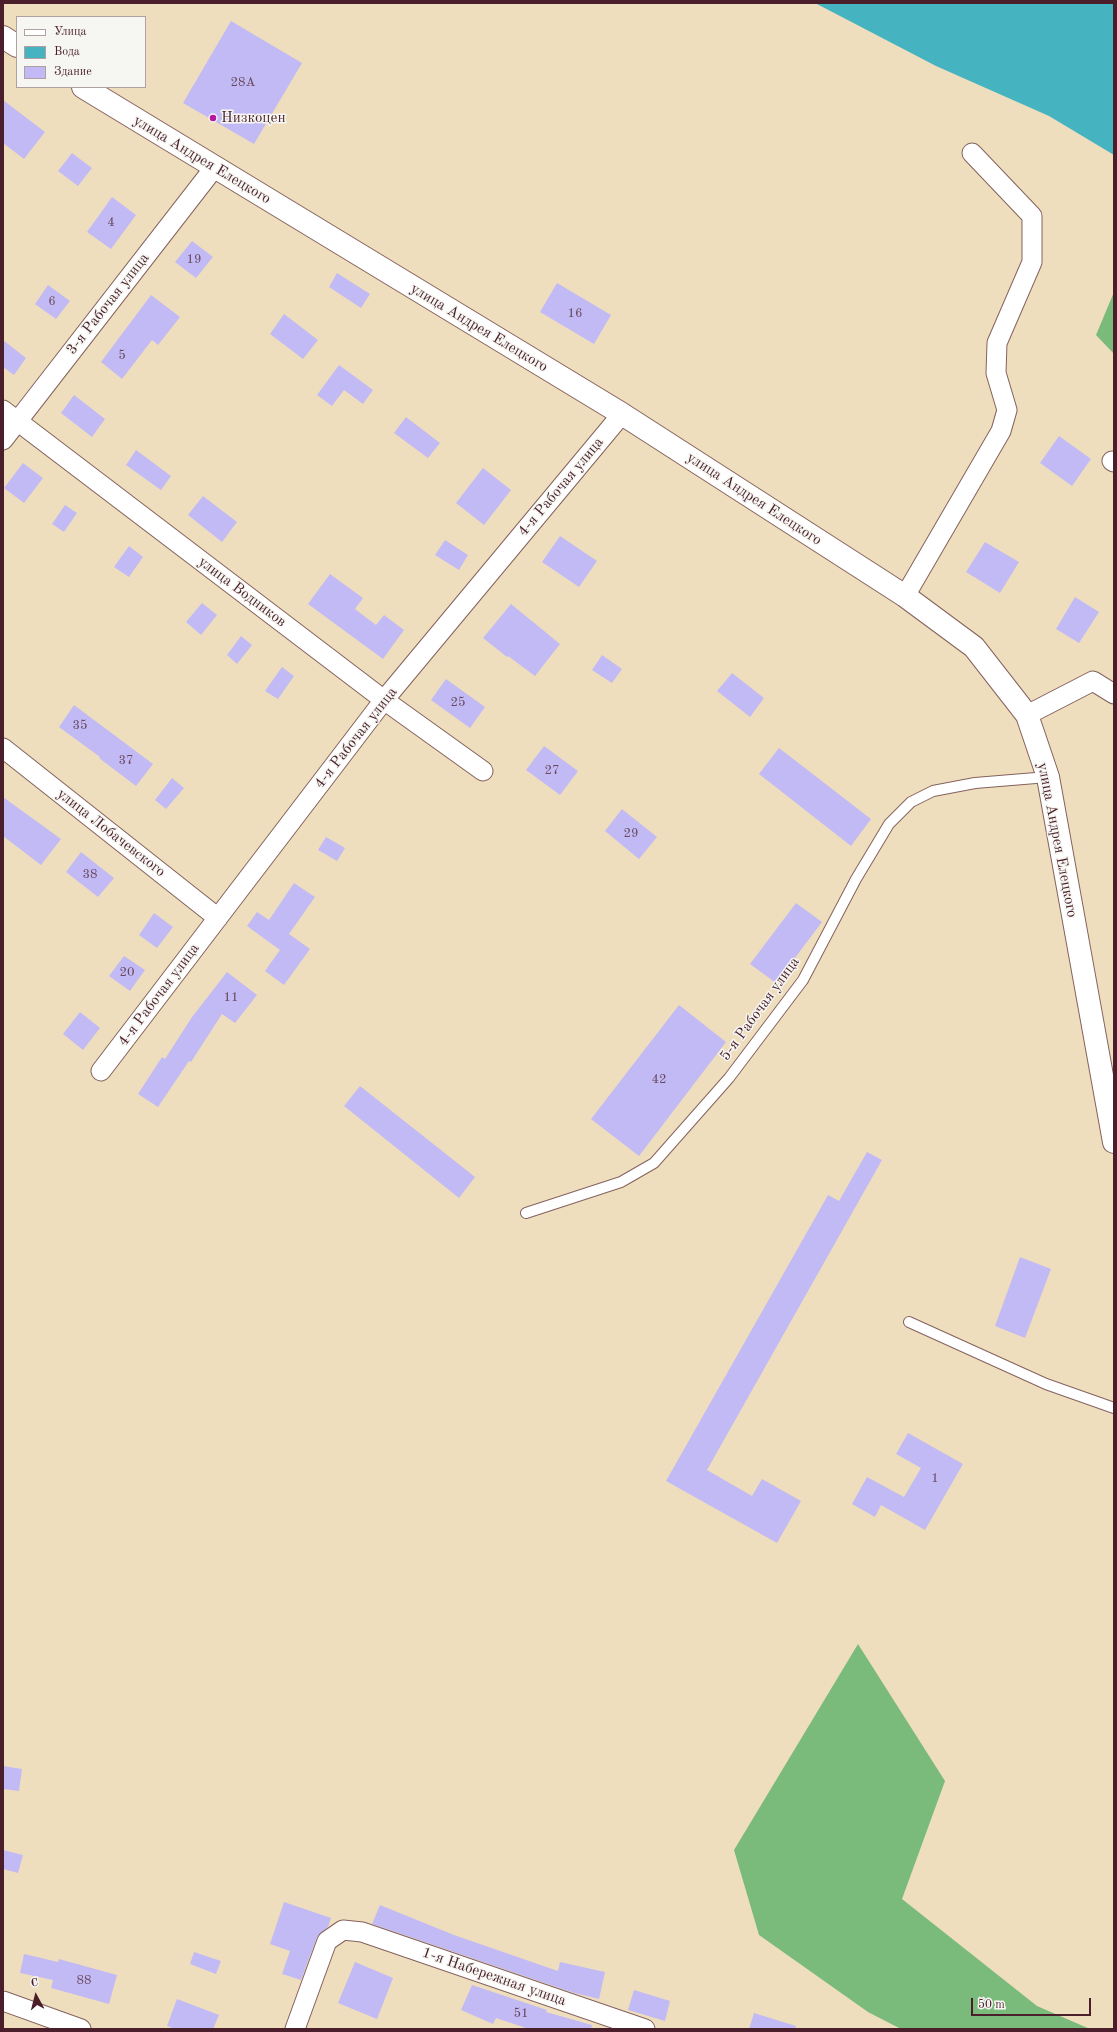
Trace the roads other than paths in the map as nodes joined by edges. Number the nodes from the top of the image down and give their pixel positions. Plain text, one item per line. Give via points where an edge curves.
1 (3, 37) edge
2 (16, 45) edge
3 (85, 88) edge
4 (972, 153) dead end
5 (214, 168) junction
6 (622, 414) junction
7 (10, 415) edge
8 (3, 440) edge
9 (905, 596) junction
10 (1114, 694) edge
11 (384, 700) junction
12 (1027, 715) junction
13 (3, 748) edge
14 (483, 771) dead end
15 (1048, 777) junction
16 (218, 918) junction
17 (101, 1071) dead end
18 (1114, 1142) edge
19 (526, 1213) dead end
20 (909, 1322) dead end
21 (1114, 1408) edge
22 (3, 2001) edge
23 (81, 2029) edge
24 (295, 2029) edge
25 (645, 2029) edge

1 - 2 main road
3 - 5 main road, улица Андрея Елецкого
4 - 9 street via 1032,216 1032,262 997,343 996,373 1007,410 1002,430
5 - 6 main road, улица Андрея Елецкого
5 - 7 street, 3-я Рабочая улица
6 - 9 main road, улица Андрея Елецкого
6 - 11 street, 4-я Рабочая улица
7 - 8 street, 3-я Рабочая улица
7 - 11 street, улица Водников
9 - 12 main road, улица Андрея Елецкого via 974,647
10 - 12 street via 1093,681
11 - 14 street, улица Водников
11 - 16 street, 4-я Рабочая улица
12 - 15 main road, улица Андрея Елецкого
13 - 16 street, улица Лобачевского
15 - 18 main road, улица Андрея Елецкого
15 - 19 lane, 5-я Рабочая улица via 975,783 933,790 911,802 886,830 856,879 803,980 729,1078 654,1163 622,1182
16 - 17 street, 4-я Рабочая улица
20 - 21 lane via 1046,1384
22 - 23 street
24 - 25 street, 1-я Набережная улица via 327,1941 343,1930 362,1932

